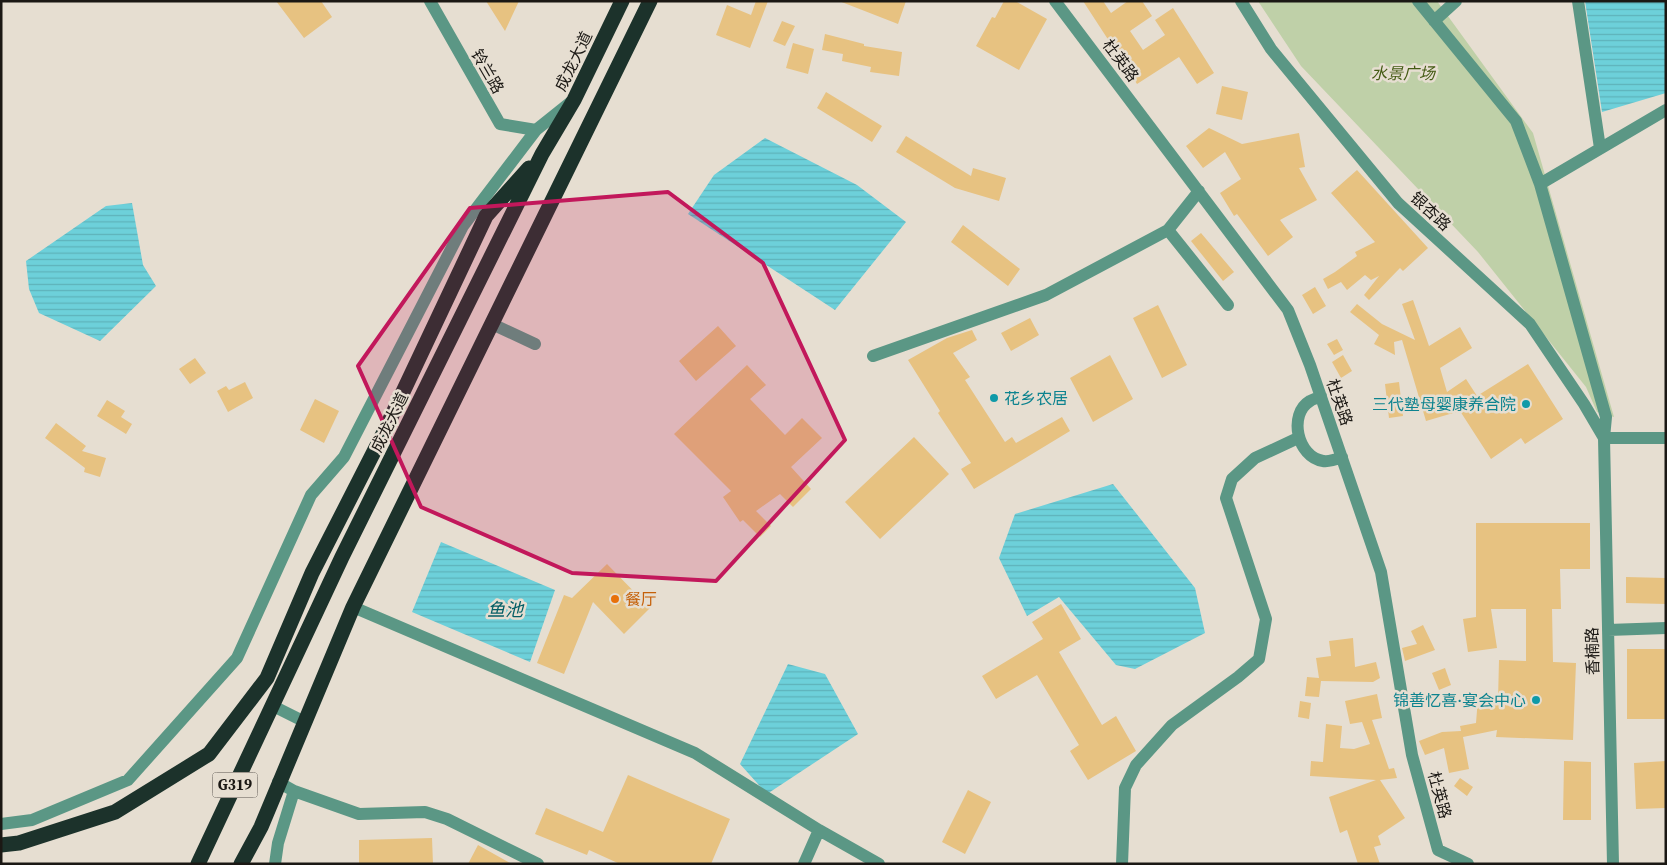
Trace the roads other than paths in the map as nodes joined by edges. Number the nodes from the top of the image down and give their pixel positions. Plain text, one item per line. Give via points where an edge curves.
1 (430, 1) edge
2 (622, 1) edge
3 (650, 1) edge
4 (1055, 1) edge
5 (1241, 1) edge
6 (1418, 1) edge
7 (1456, 1) edge
8 (1578, 1) edge
9 (1434, 21) junction
10 (574, 100) junction
11 (1666, 110) edge
12 (536, 130) junction
13 (1600, 148) junction
14 (542, 154) junction
15 (1540, 184) junction
16 (1199, 191) junction
17 (1168, 230) junction
18 (1228, 305) dead end
19 (492, 324) junction
20 (535, 344) dead end
21 (873, 356) dead end
22 (1321, 396) junction
23 (1298, 438) junction
24 (1604, 438) junction
25 (1666, 438) edge
26 (1342, 457) junction
27 (353, 607) junction
28 (1666, 628) edge
29 (1608, 630) junction
30 (273, 706) junction
31 (304, 721) junction
32 (278, 782) junction
33 (294, 791) junction
34 (1, 824) edge
35 (261, 827) junction
36 (818, 830) junction
37 (19, 843) junction
38 (1, 845) edge
39 (1, 850) edge
40 (198, 864) edge
41 (241, 864) edge
42 (249, 864) edge
43 (274, 864) edge
44 (538, 864) edge
45 (804, 864) edge
46 (879, 864) edge
47 (1122, 864) edge
48 (1468, 864) edge
49 (1613, 864) edge

1 - 12 street, 铃兰路 via 500,124
2 - 10 highway, 成龙大道
3 - 19 highway
4 - 16 street, 杜英路
5 - 24 street, 银杏路 via 1272,49 1398,203 1530,324
6 - 9 street, 香楠路
7 - 9 street
8 - 13 street
9 - 15 street, 香楠路 via 1516,121
10 - 12 street
10 - 14 highway, 成龙大道
11 - 13 street
12 - 34 street via 463,226 344,458 311,495 236,658 128,780 32,820
13 - 15 street
14 - 30 highway, 成龙大道 via 342,557
14 - 37 highway via 486,216 385,430 312,572 267,678 209,754 116,812
15 - 24 street, 香楠路 via 1606,416
16 - 17 street
16 - 22 street, 杜英路 via 1288,310
17 - 18 street
17 - 21 street via 1046,295
19 - 20 street
19 - 27 highway
22 - 23 street via 1309,401 1302,410
22 - 26 street, 杜英路
23 - 26 street via 1312,456 1323,461
23 - 47 street via 1255,458 1232,479 1226,498 1266,619 1259,659 1172,724 1136,764 1125,788
24 - 25 street
24 - 29 street, 香楠路
26 - 48 street, 杜英路 via 1381,572 1412,754 1438,850
27 - 31 highway
27 - 36 street via 695,753
28 - 29 street
29 - 49 street, 香楠路
30 - 31 street
30 - 40 highway, 成龙大道 / G319
31 - 32 highway, G319
32 - 33 street
32 - 35 highway, G319
33 - 43 street
33 - 44 street via 359,814 425,812 448,819
35 - 41 highway, G319
35 - 42 highway
36 - 45 street
36 - 46 street
37 - 38 highway
37 - 39 highway

